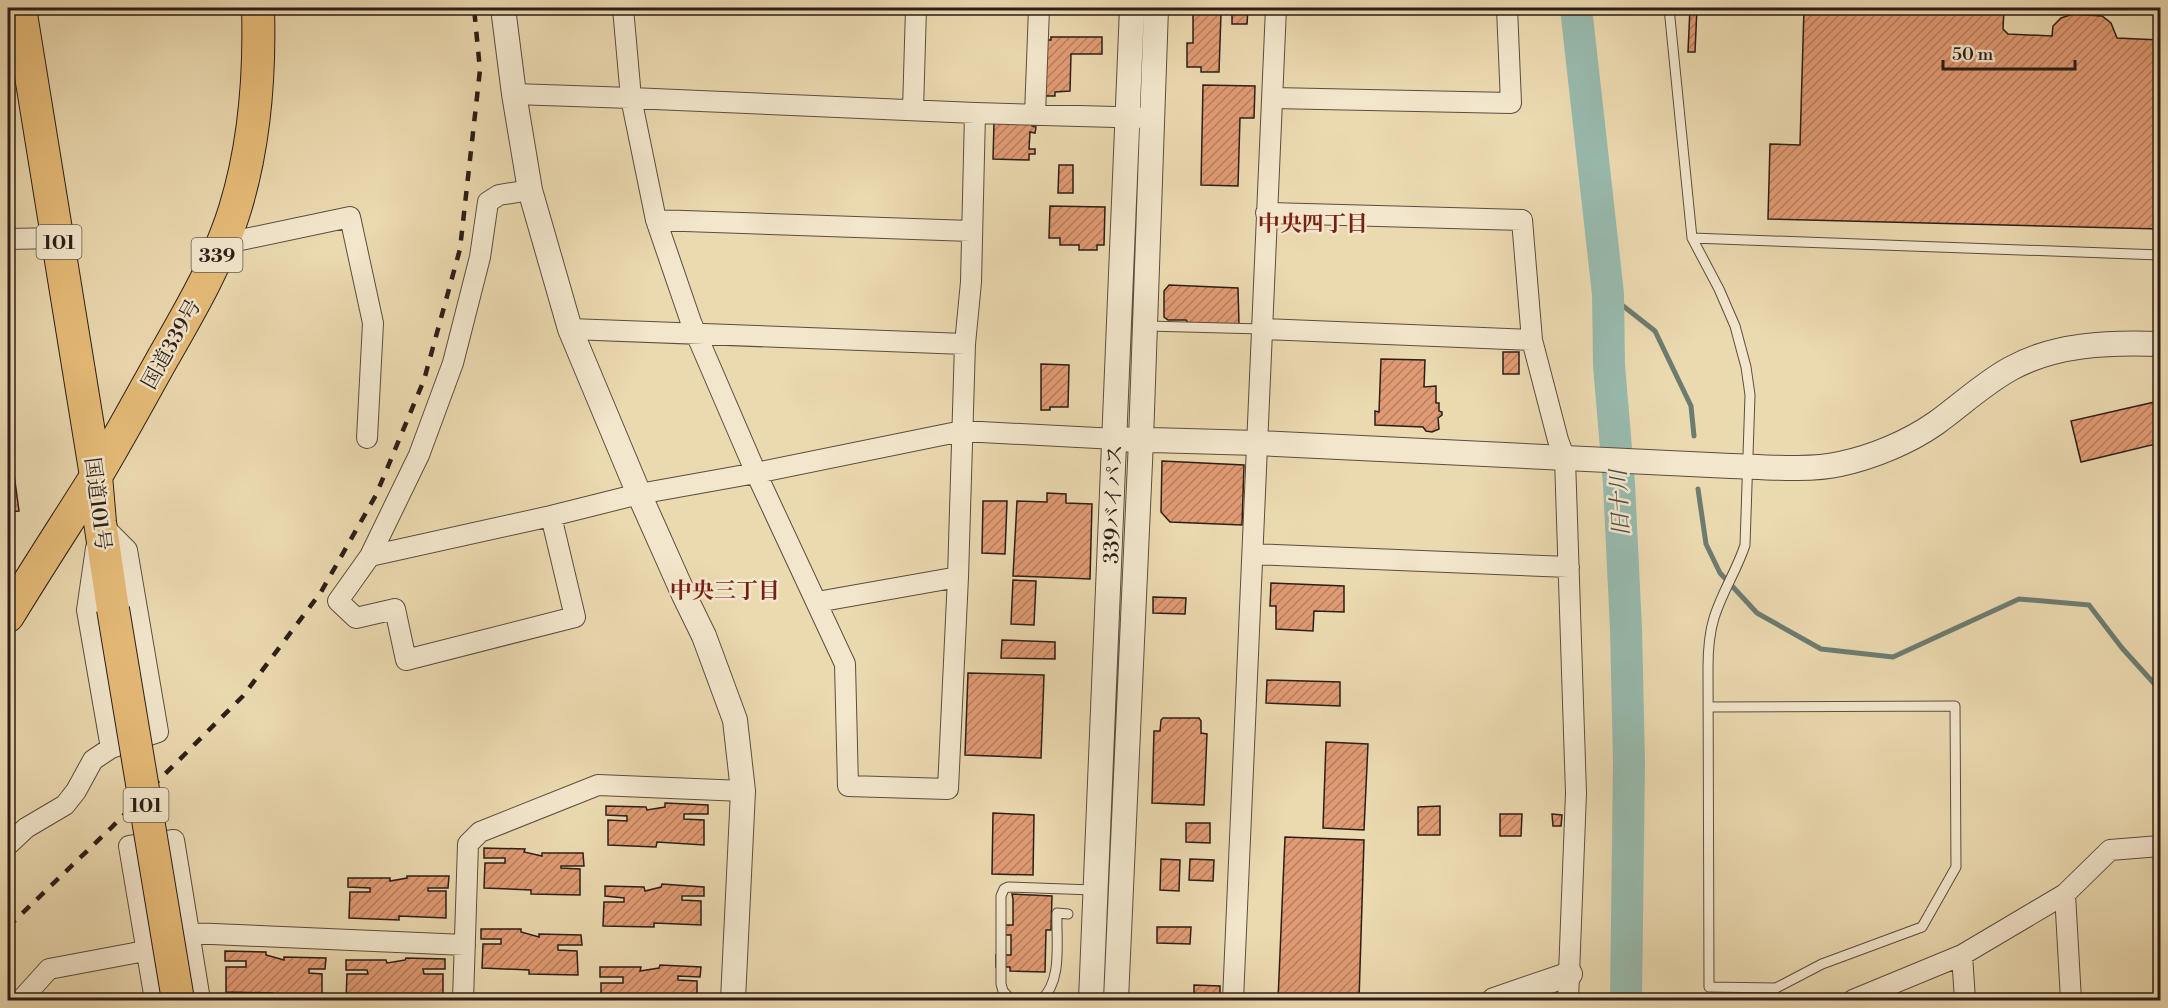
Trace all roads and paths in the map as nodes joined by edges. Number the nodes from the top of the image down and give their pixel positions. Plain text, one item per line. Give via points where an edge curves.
1 (20, 8) edge
2 (258, 8) edge
3 (503, 8) edge
4 (623, 8) edge
5 (916, 8) edge
6 (1039, 8) edge
7 (1132, 8) edge
8 (1156, 8) edge
9 (1276, 8) edge
10 (1507, 8) edge
11 (1669, 8) edge
12 (514, 94) junction
13 (631, 98) junction
14 (1273, 98) junction
15 (913, 110) junction
16 (975, 113) junction
17 (1035, 116) junction
18 (1139, 118) junction
19 (530, 190) junction
20 (1266, 213) junction
21 (656, 220) junction
22 (971, 231) junction
23 (58, 237) junction
24 (1692, 238) junction
25 (8, 239) edge
26 (222, 244) junction
27 (2160, 255) edge
28 (1144, 326) junction
29 (1262, 329) junction
30 (570, 330) junction
31 (695, 335) junction
32 (1532, 340) junction
33 (965, 344) junction
34 (2160, 344) edge
35 (962, 431) junction
36 (367, 438) dead end
37 (1116, 439) junction
38 (1141, 440) junction
39 (1257, 443) junction
40 (1571, 460) junction
41 (1740, 467) junction
42 (756, 473) junction
43 (96, 476) junction
44 (639, 494) junction
45 (552, 516) junction
46 (99, 522) junction
47 (1253, 554) junction
48 (370, 556) junction
49 (1569, 567) junction
50 (958, 577) junction
51 (817, 602) junction
52 (8, 616) edge
53 (1708, 707) junction
54 (111, 748) junction
55 (742, 790) junction
56 (8, 845) edge
57 (2160, 846) edge
58 (1096, 890) junction
59 (2065, 894) junction
60 (1068, 914) dead end
61 (190, 933) junction
62 (465, 945) junction
63 (146, 951) junction
64 (1962, 955) junction
65 (1569, 974) junction
66 (21, 1000) edge
67 (155, 1000) edge
68 (178, 1000) edge
69 (200, 1000) edge
70 (463, 1000) edge
71 (733, 1000) edge
72 (1011, 1000) edge
73 (1041, 1000) edge
74 (1091, 1000) edge
75 (1116, 1000) edge
76 (1233, 1000) edge
77 (1494, 1000) edge
78 (1568, 1000) edge
79 (1853, 1000) edge
80 (1965, 1000) edge
81 (2071, 1000) edge

1 - 23 highway, 国道101号 / 101
2 - 26 highway, 国道339号 / 339 via 253,128 235,209
3 - 12 street
4 - 13 street
5 - 15 street
6 - 17 street
7 - 18 street, 339バイパス
8 - 18 street
9 - 14 street
10 - 14 street via 1511,103
11 - 24 lane
12 - 13 street
12 - 19 street
13 - 15 street
13 - 21 street
14 - 20 street
15 - 16 street
16 - 17 street
16 - 22 street
17 - 18 street
18 - 28 street
18 - 37 street, 339バイパス
19 - 30 street
19 - 48 street via 499,195 488,202 480,257 453,363 418,455
20 - 29 street
20 - 32 street via 1522,220
21 - 22 street
21 - 31 street
22 - 33 street
23 - 25 street
23 - 43 highway, 国道101号 / 101
24 - 27 lane
24 - 41 lane via 1736,326 1746,367 1750,395
26 - 36 street via 350,217 373,323
26 - 43 highway, 国道339号 / 339 via 202,288
28 - 29 lane
28 - 38 street
29 - 32 street
29 - 39 street
30 - 31 street
30 - 44 street
31 - 33 street
31 - 42 street
32 - 40 street via 1557,440
33 - 35 street
34 - 41 street via 2088,346 2040,356 1981,387 1915,436 1840,465
35 - 37 street
35 - 42 street
35 - 50 street
37 - 38 street
37 - 58 street, 339バイパス
38 - 39 street
38 - 75 street
39 - 40 street
39 - 47 street
40 - 41 street
40 - 49 street
41 - 53 lane via 1745,545 1708,643
42 - 44 street
42 - 51 street
43 - 46 highway, 国道101号 / 101
43 - 52 highway, 国道339号 / 339
44 - 45 street
44 - 55 street via 719,672 735,720
45 - 48 street
45 - 48 street via 575,617 406,660 395,609 356,618 338,601
46 - 54 street via 87,610
46 - 54 street via 128,550 158,732
46 - 68 highway, 国道101号 / 101, bridge
47 - 49 street
47 - 76 street
49 - 65 street via 1576,793
50 - 51 street
50 - 51 street via 948,789 848,786 845,664
53 - 53 lane via 1709,987 1776,988 1864,946 1922,927 1956,867 1955,706
54 - 56 street via 93,760 65,804 26,828
55 - 62 street via 598,785 480,832 468,844
55 - 71 street
57 - 59 street via 2110,850
58 - 72 lane via 1004,890 1001,984
58 - 74 street, 339バイパス
59 - 64 street
59 - 81 street
60 - 73 lane via 1057,914 1055,976 1049,993
61 - 62 street
61 - 63 street via 174,840 129,846
61 - 69 street
62 - 70 street
63 - 66 street via 49,969
63 - 67 street
64 - 79 street
64 - 80 street
65 - 77 street
65 - 78 street

